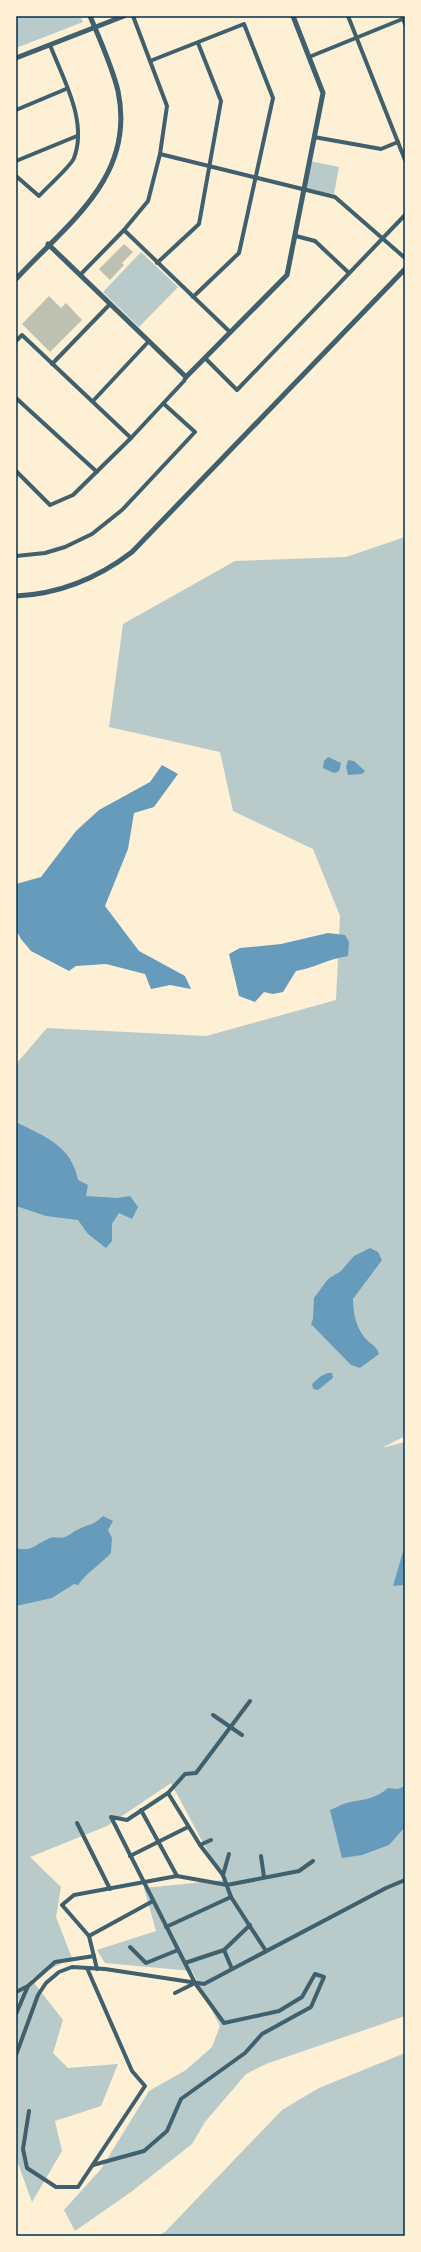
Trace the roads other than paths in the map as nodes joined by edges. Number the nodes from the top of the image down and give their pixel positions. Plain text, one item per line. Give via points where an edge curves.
1 (90, 16) edge
2 (124, 16) edge
3 (133, 16) edge
4 (293, 16) edge
5 (348, 16) edge
6 (403, 18) edge
7 (405, 24) edge
8 (95, 27) junction
9 (356, 37) junction
10 (198, 43) junction
11 (50, 45) junction
12 (309, 57) junction
13 (16, 58) edge
14 (150, 61) junction
15 (66, 89) junction
16 (16, 110) edge
17 (77, 136) junction
18 (314, 137) junction
19 (398, 142) junction
20 (160, 154) junction
21 (405, 160) edge
22 (16, 161) edge
23 (209, 166) junction
24 (16, 176) edge
25 (256, 178) junction
26 (305, 190) junction
27 (405, 214) edge
28 (124, 230) junction
29 (296, 236) junction
30 (382, 238) junction
31 (48, 244) junction
32 (405, 258) edge
33 (157, 263) junction
34 (405, 269) edge
35 (349, 273) junction
36 (80, 275) junction
37 (16, 278) edge
38 (193, 297) junction
39 (110, 304) junction
40 (230, 332) junction
41 (16, 341) edge
42 (149, 341) junction
43 (205, 358) junction
44 (52, 364) junction
45 (186, 377) junction
46 (16, 398) edge
47 (93, 401) junction
48 (164, 404) junction
49 (131, 438) junction
50 (16, 471) edge
51 (97, 472) junction
52 (16, 556) edge
53 (16, 596) edge
54 (250, 1701) dead end
55 (213, 1715) dead end
56 (231, 1727) junction
57 (242, 1735) dead end
58 (168, 1793) junction
59 (141, 1810) junction
60 (77, 1823) dead end
61 (188, 1827) junction
62 (211, 1840) dead end
63 (158, 1842) junction
64 (200, 1845) junction
65 (229, 1854) dead end
66 (130, 1856) junction
67 (261, 1856) dead end
68 (313, 1861) dead end
69 (223, 1875) junction
70 (177, 1876) junction
71 (264, 1877) junction
72 (405, 1880) edge
73 (144, 1883) junction
74 (227, 1885) junction
75 (110, 1889) junction
76 (231, 1897) junction
77 (153, 1901) junction
78 (250, 1925) junction
79 (166, 1927) junction
80 (89, 1936) junction
81 (130, 1946) dead end
82 (178, 1950) junction
83 (224, 1950) junction
84 (266, 1952) junction
85 (94, 1956) junction
86 (185, 1963) junction
87 (87, 1968) junction
88 (97, 1969) junction
89 (232, 1969) junction
90 (196, 1983) junction
91 (28, 1986) junction
92 (16, 1992) edge
93 (175, 1993) dead end
94 (17, 2006) edge
95 (16, 2014) edge
96 (16, 2055) edge
97 (29, 2111) dead end
98 (94, 2165) junction

1 - 8 street
2 - 8 street
3 - 14 street
4 - 12 street
5 - 9 street
6 - 7 street
6 - 9 street
8 - 11 street
8 - 31 street via 117,90 121,117 119,143 109,173 91,202
9 - 12 street
9 - 19 street
10 - 14 street
10 - 23 street via 221,101
10 - 25 street via 244,24 273,98
11 - 13 street
11 - 15 street
12 - 18 street via 323,93
14 - 20 street via 167,106
15 - 16 street
15 - 17 street via 76,114
17 - 22 street
17 - 24 street via 74,158 38,196
18 - 19 street via 381,149
18 - 26 street
19 - 21 street
20 - 23 street
20 - 28 street via 148,201
23 - 25 street
23 - 33 street via 199,224
25 - 26 street
25 - 38 street via 240,253
26 - 29 street
26 - 30 street via 335,197
27 - 30 street
28 - 33 street
28 - 36 street
29 - 35 street via 315,241
29 - 40 street via 286,275
30 - 32 street
30 - 35 street
31 - 36 street
31 - 37 street
33 - 38 street
34 - 53 street via 132,552 116,564 79,584 40,594
35 - 43 street via 237,390
36 - 39 street
38 - 40 street
39 - 42 street
39 - 44 street
40 - 43 street
41 - 44 street via 22,335
42 - 45 street
42 - 47 street
43 - 45 street
44 - 47 street
45 - 48 street
46 - 51 street
47 - 49 street
48 - 49 street
48 - 52 street via 195,432 122,510 92,534 65,547 44,553
49 - 51 street
50 - 51 street via 50,504 72,494
54 - 56 street
55 - 56 street
56 - 57 street
56 - 58 street via 196,1773 185,1774
58 - 59 street
58 - 61 street
59 - 63 street
59 - 66 street via 127,1820 111,1817
60 - 75 street
61 - 63 street
61 - 64 street
62 - 64 street
63 - 66 street
63 - 70 street
64 - 69 street
65 - 69 street
66 - 73 street
67 - 71 street
68 - 71 street via 299,1871
69 - 74 street
70 - 73 street
70 - 74 street
71 - 74 street
72 - 84 street
73 - 75 street
73 - 77 street
74 - 76 street
75 - 80 street via 74,1895 62,1905
76 - 78 street
76 - 79 street
77 - 79 street
77 - 80 street
78 - 83 street
78 - 84 street
79 - 82 street
80 - 85 street
81 - 82 street via 146,1963
82 - 86 street
83 - 86 street
83 - 89 street
84 - 89 street
85 - 88 street
85 - 91 street via 55,1962
86 - 90 street
87 - 88 street
87 - 96 street via 72,1967 59,1972 46,1983 38,1995
87 - 98 street via 132,2071 145,2086
88 - 90 street
89 - 90 street via 204,1984
90 - 93 street
90 - 98 street via 224,2023 280,2011 302,1997 315,1974 324,1977 311,2008 262,2034 245,2053 181,2099 167,2131 144,2151
91 - 92 street
91 - 94 street
94 - 95 street
97 - 98 street via 23,2149 27,2168 56,2187 78,2187

